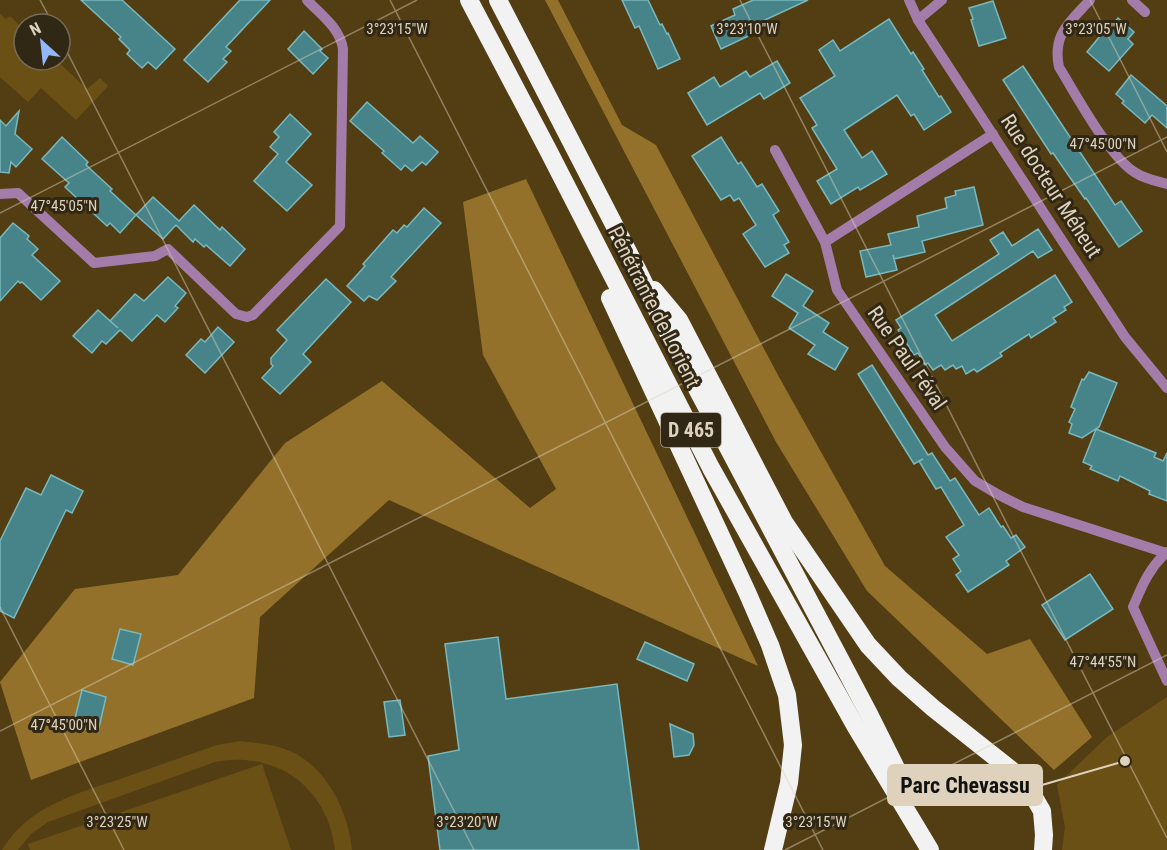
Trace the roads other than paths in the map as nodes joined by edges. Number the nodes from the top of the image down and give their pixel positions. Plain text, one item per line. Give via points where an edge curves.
1 (307, 0) edge
2 (463, 0) edge
3 (469, 0) edge
4 (498, 0) edge
5 (909, 0) edge
6 (942, 0) edge
7 (1090, 0) edge
8 (1131, 0) edge
9 (1145, 12) dead end
10 (918, 20) junction
11 (993, 134) junction
12 (775, 150) dead end
13 (1167, 184) edge
14 (0, 194) edge
15 (825, 242) junction
16 (639, 273) junction
17 (1167, 388) edge
18 (1167, 553) edge
19 (1167, 681) edge
20 (773, 850) edge
21 (930, 850) edge
22 (936, 850) edge
23 (1043, 850) edge

1 - 14 street via 335,28 342,44 340,226 253,315 236,314 168,249 155,256 94,263 18,193
2 - 20 highway via 619,316 770,645 787,695 793,745 789,783
3 - 21 highway, Pénétrante de Lorient / D 465 via 711,468 856,727
4 - 16 highway, Pénétrante de Lorient / D 465
5 - 10 street, Rue docteur Méheut
6 - 10 street
7 - 13 street via 1061,33 1056,55 1059,67 1123,163 1136,174
8 - 9 street
10 - 11 street, Rue docteur Méheut
11 - 15 street
11 - 17 street, Rue docteur Méheut via 1125,337
12 - 15 street, Rue Paul Féval
15 - 18 street, Rue Paul Féval via 837,290 945,447 975,481 1023,507
16 - 22 highway, Pénétrante de Lorient / D 465
16 - 23 highway via 680,320 784,522 868,645 933,708 1024,780 1042,811
18 - 19 street via 1146,575 1133,607

